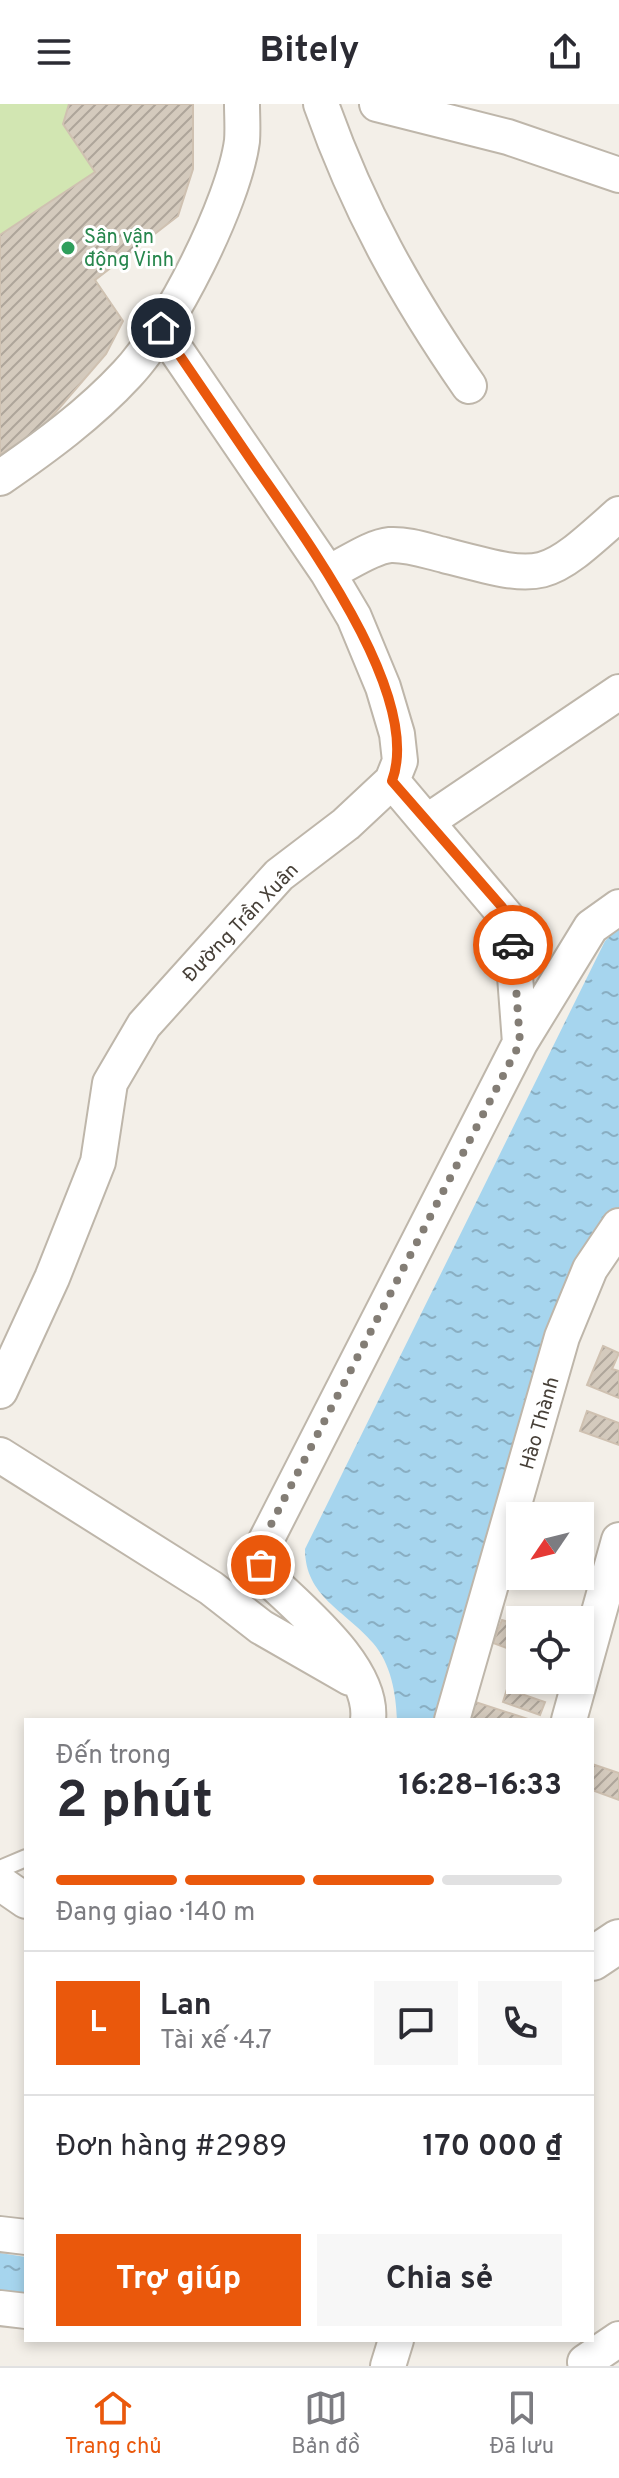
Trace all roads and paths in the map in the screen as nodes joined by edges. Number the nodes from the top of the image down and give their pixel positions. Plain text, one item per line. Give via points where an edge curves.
1 (242, 104) edge
2 (321, 104) edge
3 (377, 104) edge
4 (619, 175) edge
5 (161, 328) junction
6 (469, 386) dead end
7 (0, 478) edge
8 (618, 520) edge
9 (328, 573) junction
10 (619, 692) edge
11 (392, 781) junction
12 (428, 821) junction
13 (619, 907) edge
14 (520, 1043) junction
15 (619, 1226) edge
16 (0, 1391) edge
17 (0, 1455) edge
18 (619, 1540) edge
19 (364, 1686) junction
20 (368, 1718) edge
21 (453, 1718) edge
22 (570, 1718) edge
23 (24, 1859) edge
24 (0, 1869) edge
25 (0, 1883) edge
26 (24, 1900) edge
27 (619, 1941) edge
28 (594, 1958) edge
29 (0, 2234) edge
30 (24, 2237) edge
31 (0, 2308) edge
32 (24, 2311) edge
33 (619, 2339) edge
34 (395, 2342) edge
35 (388, 2366) edge
36 (587, 2366) edge

1 - 5 street via 242,142 212,237
2 - 6 street via 342,163 405,290
3 - 4 street via 508,137
5 - 7 street via 129,373 57,438
5 - 9 street
8 - 9 street via 567,560 541,572 519,574 386,545
9 - 11 street via 354,617 387,699 400,761
10 - 12 street
11 - 12 street
11 - 16 street, Đường Trần Xuân via 279,875 144,1025 110,1083 98,1162
12 - 14 street via 511,922
13 - 14 street via 591,927
14 - 19 street via 261,1550 269,1579
15 - 21 street, Hào Thành via 590,1269 562,1337
17 - 19 street via 211,1588 261,1627
18 - 22 street
19 - 20 street
23 - 24 lane
25 - 26 street
27 - 28 street
29 - 30 street
31 - 32 street
33 - 36 street via 585,2362
34 - 35 street

